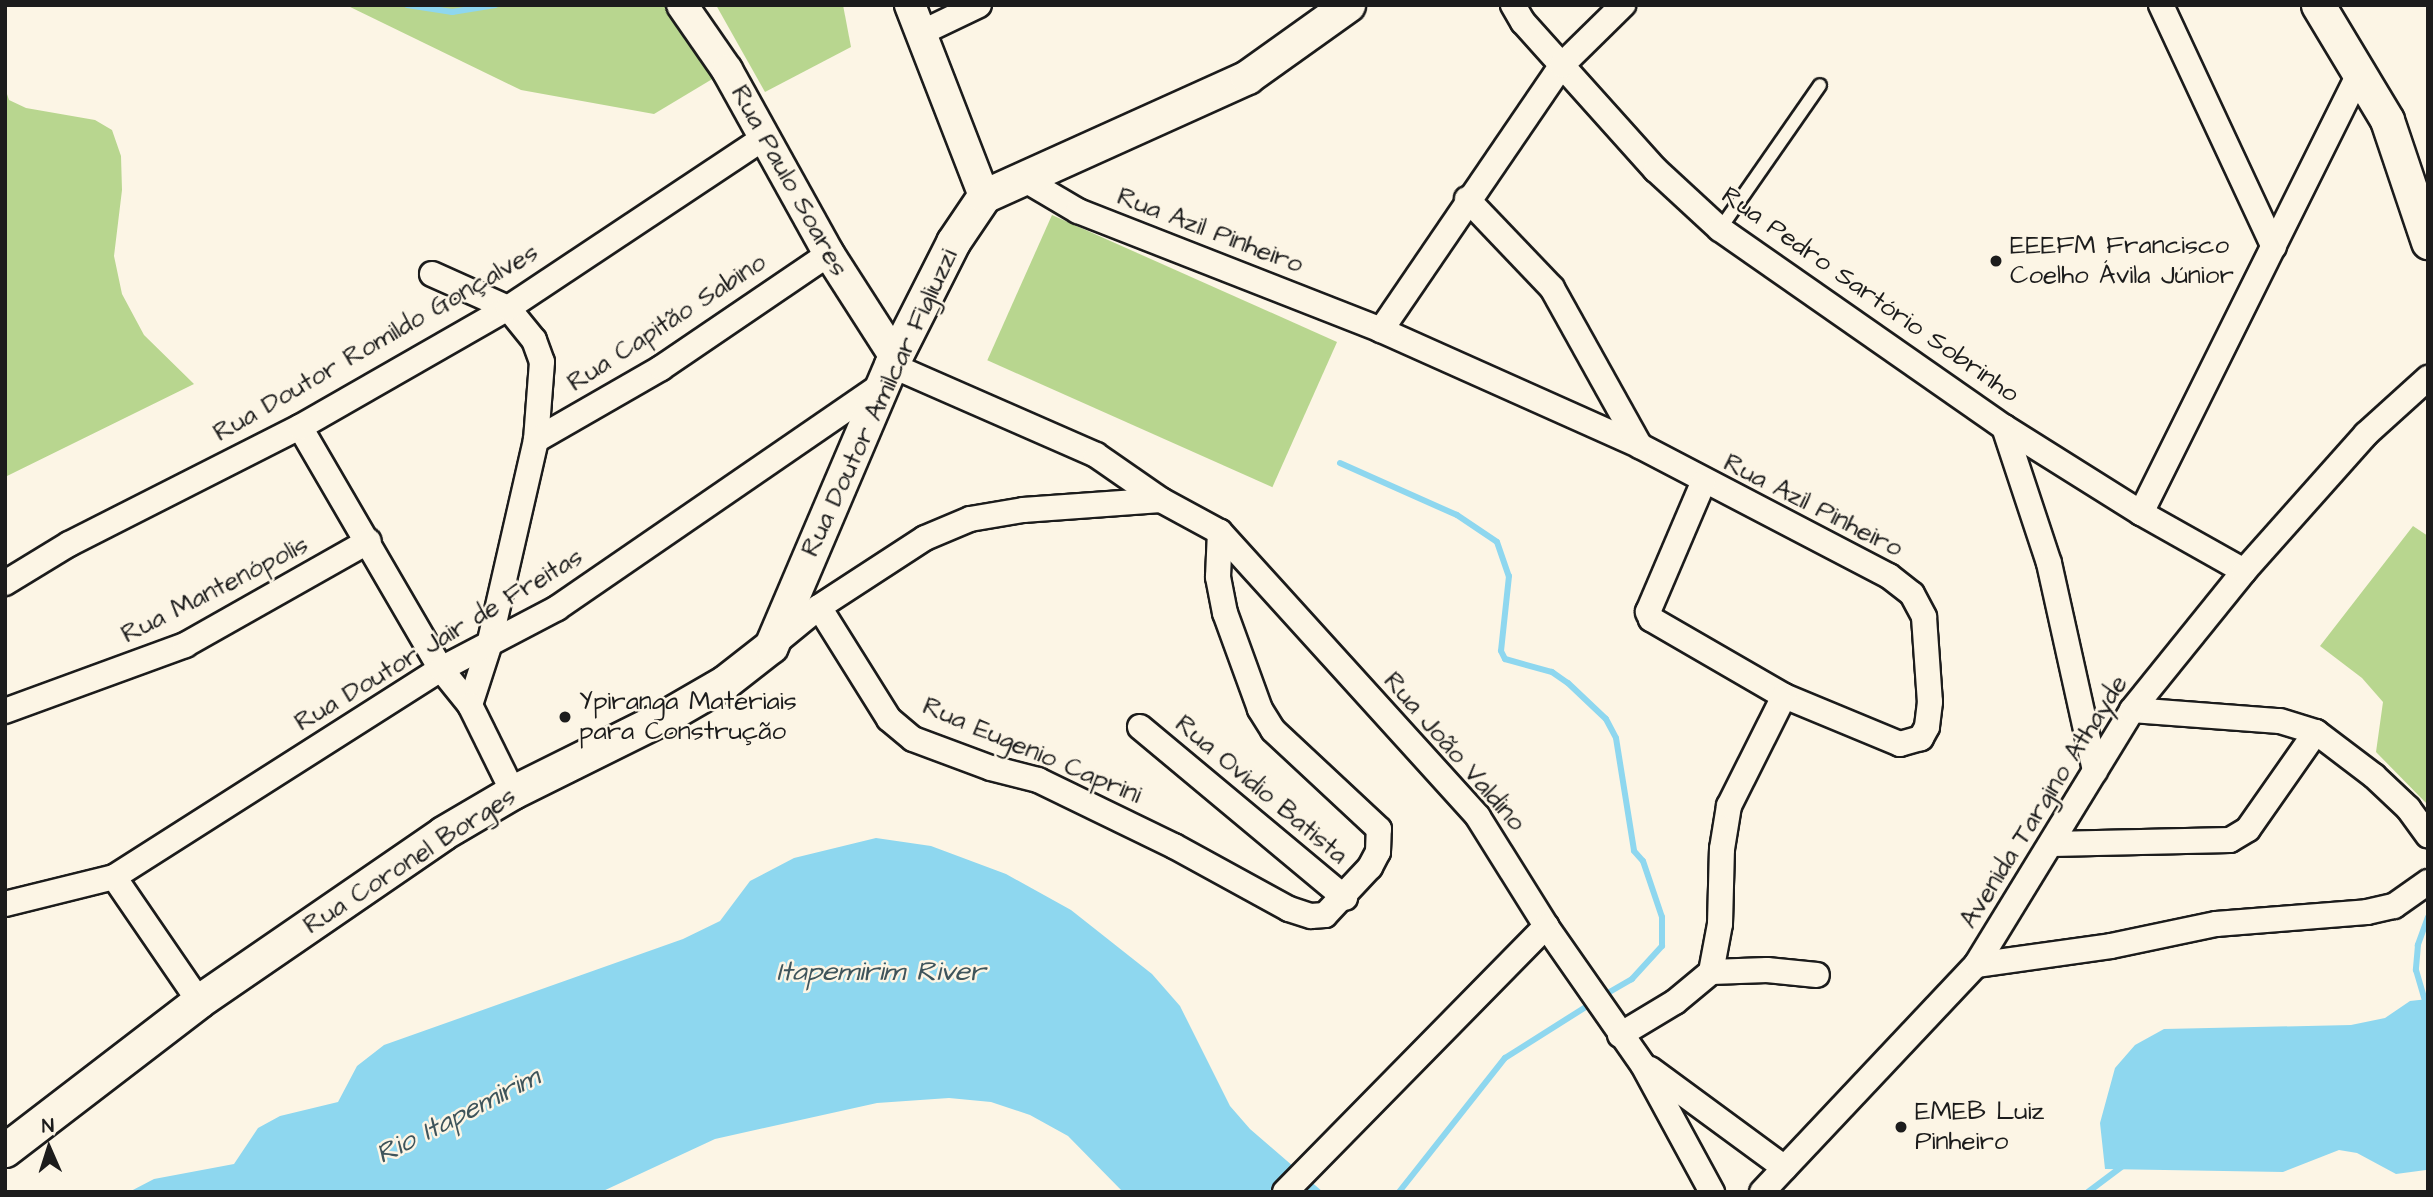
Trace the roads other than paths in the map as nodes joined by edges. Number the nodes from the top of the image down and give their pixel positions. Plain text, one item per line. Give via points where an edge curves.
1 (682, 5) edge
2 (979, 5) edge
3 (1348, 5) edge
4 (1513, 5) edge
5 (1623, 5) edge
6 (2161, 5) edge
7 (2318, 5) edge
8 (915, 14) edge
9 (1562, 65) junction
10 (2360, 72) junction
11 (1819, 85) dead end
12 (765, 137) junction
13 (1022, 178) junction
14 (984, 196) junction
15 (1467, 199) junction
16 (1720, 229) junction
17 (2428, 242) edge
18 (2274, 247) junction
19 (828, 254) junction
20 (432, 274) dead end
21 (508, 308) junction
22 (1381, 330) junction
23 (890, 369) junction
24 (2428, 378) edge
25 (300, 427) junction
26 (2004, 427) junction
27 (536, 440) junction
28 (1640, 446) junction
29 (1703, 483) junction
30 (1161, 500) junction
31 (2141, 513) junction
32 (1220, 531) junction
33 (369, 541) junction
34 (2244, 571) junction
35 (5, 583) edge
36 (819, 607) junction
37 (489, 646) junction
38 (771, 646) junction
39 (441, 669) junction
40 (1784, 696) junction
41 (470, 705) junction
42 (2132, 710) junction
43 (5, 711) edge
44 (1140, 727) dead end
45 (2316, 732) junction
46 (2095, 771) junction
47 (513, 792) junction
48 (2428, 836) edge
49 (2052, 844) junction
50 (114, 877) junction
51 (2428, 882) edge
52 (1345, 898) junction
53 (5, 904) edge
54 (1546, 926) junction
55 (1976, 965) junction
56 (1711, 972) junction
57 (1817, 975) dead end
58 (199, 1001) junction
59 (1620, 1035) junction
60 (1643, 1065) junction
61 (5, 1150) edge
62 (1785, 1168) junction
63 (1285, 1192) edge
64 (1712, 1192) edge
65 (1762, 1192) edge

1 - 12 street, Rua Paulo Soares
2 - 8 street
3 - 13 main road via 1247,77
4 - 9 street, Rua Pedro Sartório Sobrinho
5 - 9 street
6 - 18 street
7 - 10 main road
8 - 14 street
9 - 15 street
9 - 16 street, Rua Pedro Sartório Sobrinho via 1656,170
10 - 17 main road via 2387,120
10 - 18 street
11 - 16 lane
12 - 19 street, Rua Paulo Soares
12 - 21 street, Rua Doutor Romildo Gonçalves
13 - 14 main road
13 - 22 street, Rua Azil Pinheiro via 1078,211
14 - 23 main road, Rua Doutor Amilcar Figliuzzi via 953,242
15 - 22 street
15 - 28 street via 1552,288
16 - 26 street, Rua Pedro Sartório Sobrinho
18 - 31 street
19 - 23 street, Rua Paulo Soares
19 - 27 street, Rua Capitão Sabino via 661,368
20 - 21 street
21 - 25 street, Rua Doutor Romildo Gonçalves
21 - 27 street via 534,340 542,362
22 - 28 street, Rua Azil Pinheiro
23 - 30 street via 1126,472
23 - 37 street, Rua Doutor Jair de Freitas via 556,608
23 - 38 main road, Rua Doutor Amilcar Figliuzzi
24 - 34 street, Avenida Targino Athayde via 2366,434
25 - 33 street
25 - 35 street, Rua Doutor Romildo Gonçalves via 69,544
26 - 31 street, Rua Pedro Sartório Sobrinho
26 - 46 street via 2052,575
27 - 37 street
28 - 29 street, Rua Azil Pinheiro
29 - 40 street via 1648,612 1651,619
29 - 40 street, Rua Azil Pinheiro via 1889,576 1912,594 1924,617 1930,716 1921,738 1911,744 1900,744
30 - 32 street
30 - 36 street, Rua Coronel Borges via 1023,510 970,519 925,538
31 - 34 street, Rua Pedro Sartório Sobrinho
32 - 52 street via 1218,577 1238,656 1266,719 1379,829 1378,852
32 - 54 street, Rua João Valdino via 1478,817
33 - 39 street
33 - 43 street, Rua Mantenópolis via 185,645
34 - 42 street, Avenida Targino Athayde
36 - 38 street, Rua Coronel Borges
36 - 52 street, Rua Eugenio Caprini via 881,708 913,739 1038,780 1088,802 1303,915 1325,915
37 - 39 street, Rua Doutor Jair de Freitas
37 - 41 street
38 - 47 main road, Rua Coronel Borges via 725,682 668,715
39 - 41 street
39 - 50 street, Rua Doutor Jair de Freitas
40 - 56 street via 1729,806 1722,849 1720,923
41 - 47 street
42 - 45 street via 2280,721
42 - 46 street, Avenida Targino Athayde
44 - 52 street, Rua Ovidio Batista
45 - 48 street via 2374,776 2408,808
45 - 49 street via 2248,829 2230,840
46 - 49 street, Avenida Targino Athayde
47 - 58 main road, Rua Coronel Borges via 443,833
49 - 55 street, Avenida Targino Athayde
50 - 53 street, Rua Doutor Jair de Freitas
50 - 58 street
51 - 55 street via 2394,906 2367,912 2216,924 2111,946
54 - 59 street, Rua João Valdino
54 - 63 street
55 - 62 street, Avenida Targino Athayde
56 - 57 street via 1767,970
56 - 59 street via 1675,1002
58 - 61 main road, Rua Coronel Borges
59 - 60 street, Rua João Valdino
60 - 62 street, Rua João Valdino
60 - 64 street, Rua João Valdino
62 - 65 street, Avenida Targino Athayde

